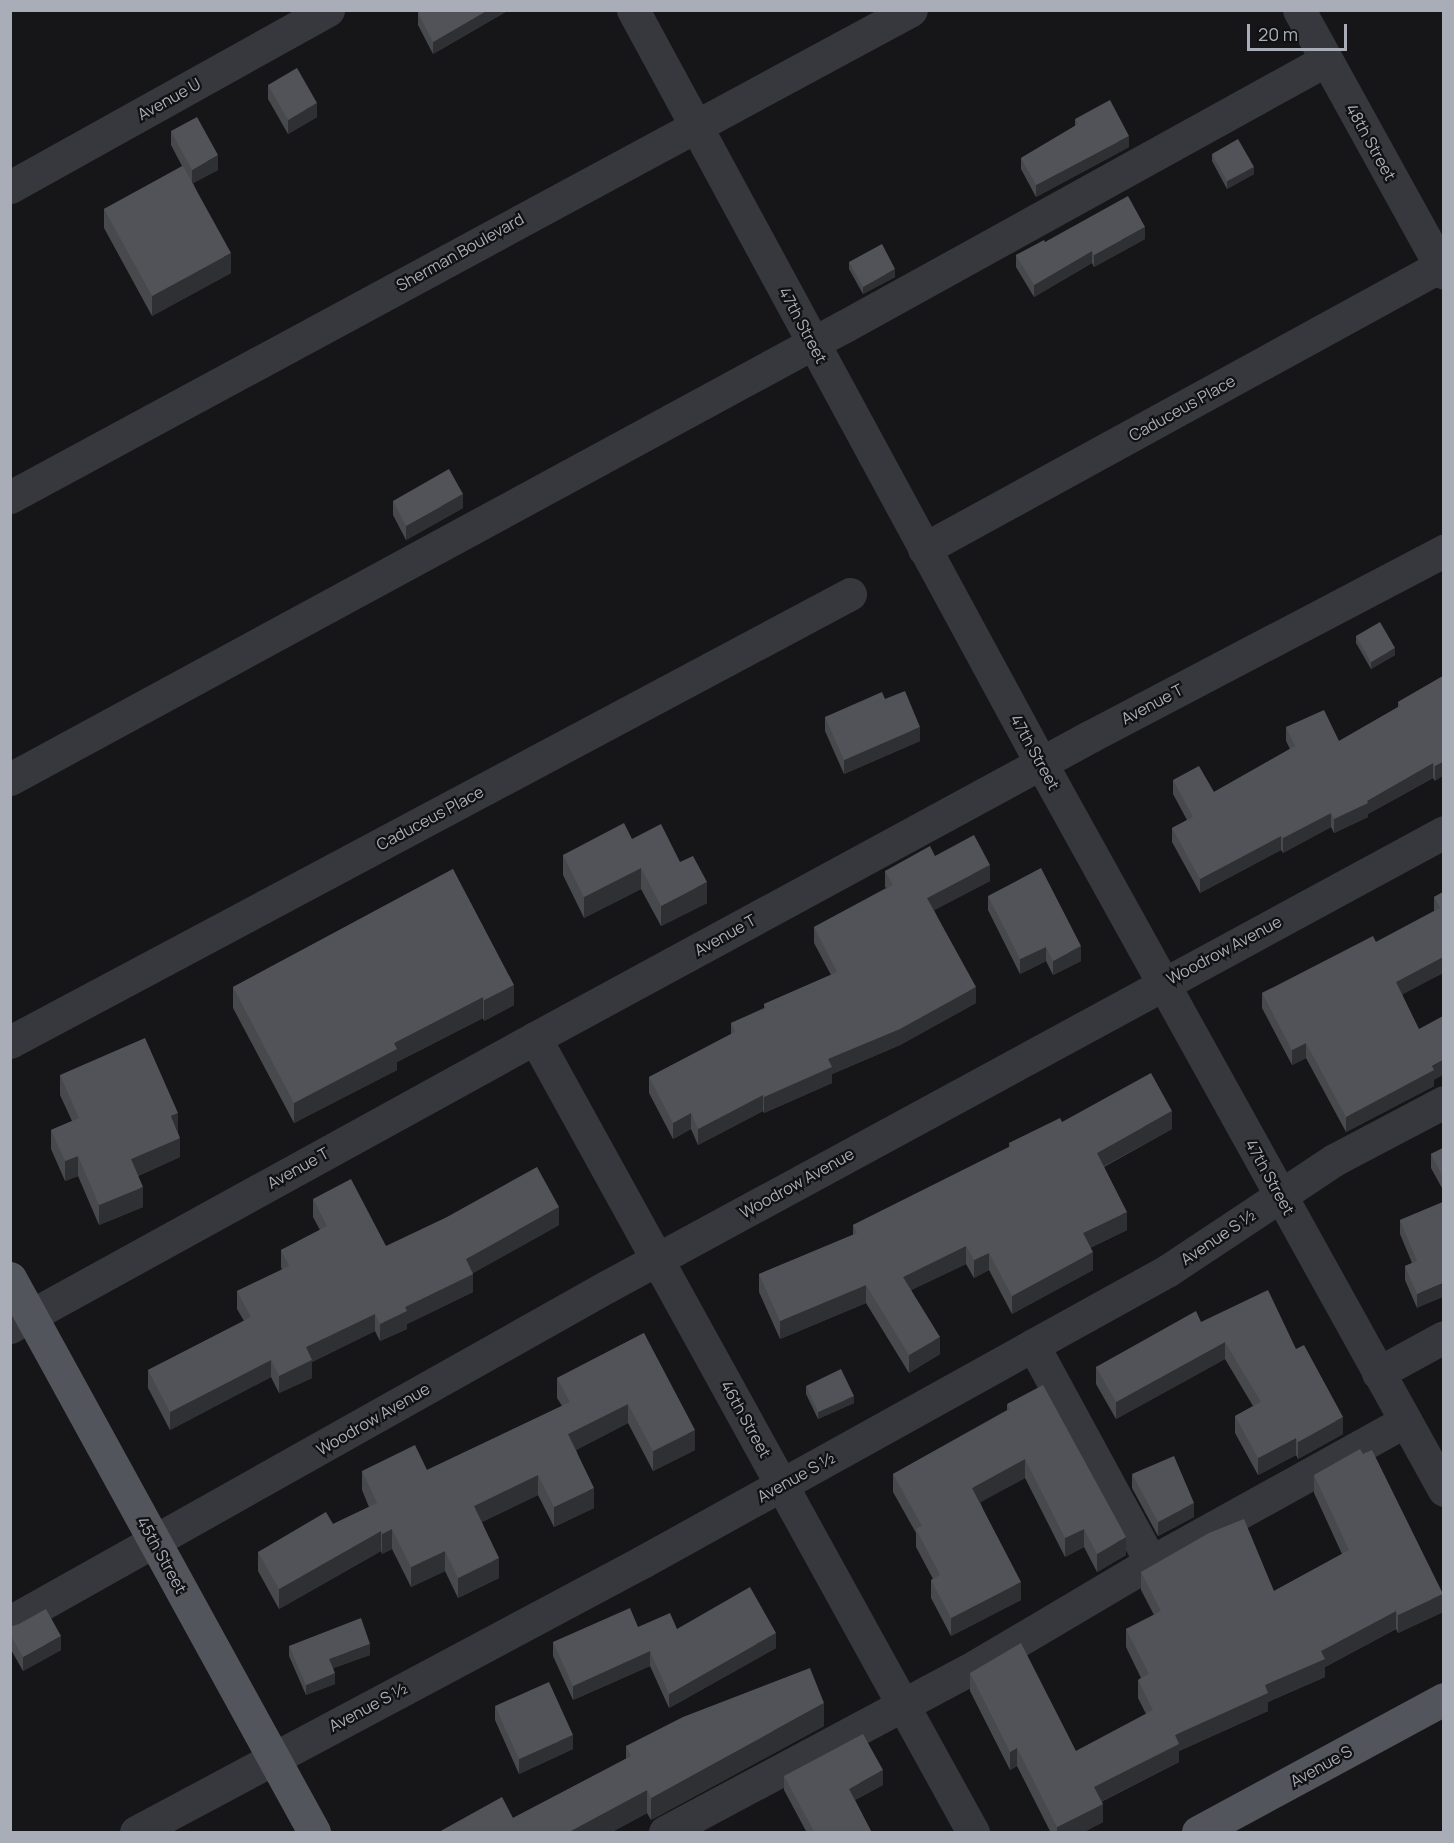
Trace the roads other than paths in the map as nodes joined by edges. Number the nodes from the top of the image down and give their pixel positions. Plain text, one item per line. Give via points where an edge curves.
1 (328, 10) edge
2 (633, 10) edge
3 (911, 10) edge
4 (1299, 10) edge
5 (1326, 60) junction
6 (695, 126) junction
7 (10, 187) edge
8 (1442, 268) edge
9 (813, 343) junction
10 (10, 497) edge
11 (924, 549) junction
12 (1443, 551) edge
13 (850, 594) dead end
14 (1041, 763) junction
15 (10, 778) edge
16 (1443, 832) edge
17 (1162, 984) junction
18 (535, 1038) junction
19 (10, 1042) edge
20 (1443, 1102) edge
21 (1280, 1196) junction
22 (658, 1259) junction
23 (10, 1278) edge
24 (21, 1322) edge
25 (1443, 1337) edge
26 (1033, 1345) junction
27 (1378, 1373) junction
28 (1405, 1421) junction
29 (782, 1484) junction
30 (1443, 1490) edge
31 (156, 1543) junction
32 (1151, 1562) junction
33 (10, 1622) edge
34 (1443, 1699) edge
35 (903, 1706) junction
36 (273, 1758) junction
37 (136, 1833) edge
38 (314, 1833) edge
39 (665, 1833) edge
40 (973, 1833) edge
41 (1198, 1833) edge

1 - 7 street, Avenue U
2 - 6 street, 47th Street
3 - 6 street, Sherman Boulevard
4 - 5 street, 48th Street
5 - 8 street, 48th Street
5 - 9 street
6 - 9 street, 47th Street
6 - 10 street, Sherman Boulevard
8 - 11 street, Caduceus Place
9 - 11 street, 47th Street
9 - 15 street
11 - 14 street, 47th Street
12 - 14 street, Avenue T
13 - 19 street, Caduceus Place
14 - 17 street, 47th Street
14 - 18 street, Avenue T
16 - 17 street, Woodrow Avenue
17 - 21 street, 47th Street
17 - 22 street, Woodrow Avenue
18 - 22 street, 46th Street
18 - 24 street, Avenue T
20 - 21 street, Avenue S ½ via 1334,1160
21 - 26 street, Avenue S ½ via 1167,1271
21 - 27 street, 47th Street
22 - 29 street, 46th Street
22 - 31 street, Woodrow Avenue
23 - 24 main road, 45th Street
24 - 31 main road, 45th Street
25 - 27 street
26 - 29 street, Avenue S ½
26 - 32 street
27 - 28 street, 47th Street
28 - 30 street, 47th Street
28 - 32 street
29 - 35 street, 46th Street
29 - 36 street, Avenue S ½
31 - 33 street, Woodrow Avenue
31 - 36 main road, 45th Street
32 - 35 street
34 - 41 main road, Avenue S
35 - 39 street
35 - 40 street, 46th Street
36 - 37 street, Avenue S ½
36 - 38 main road, 45th Street

